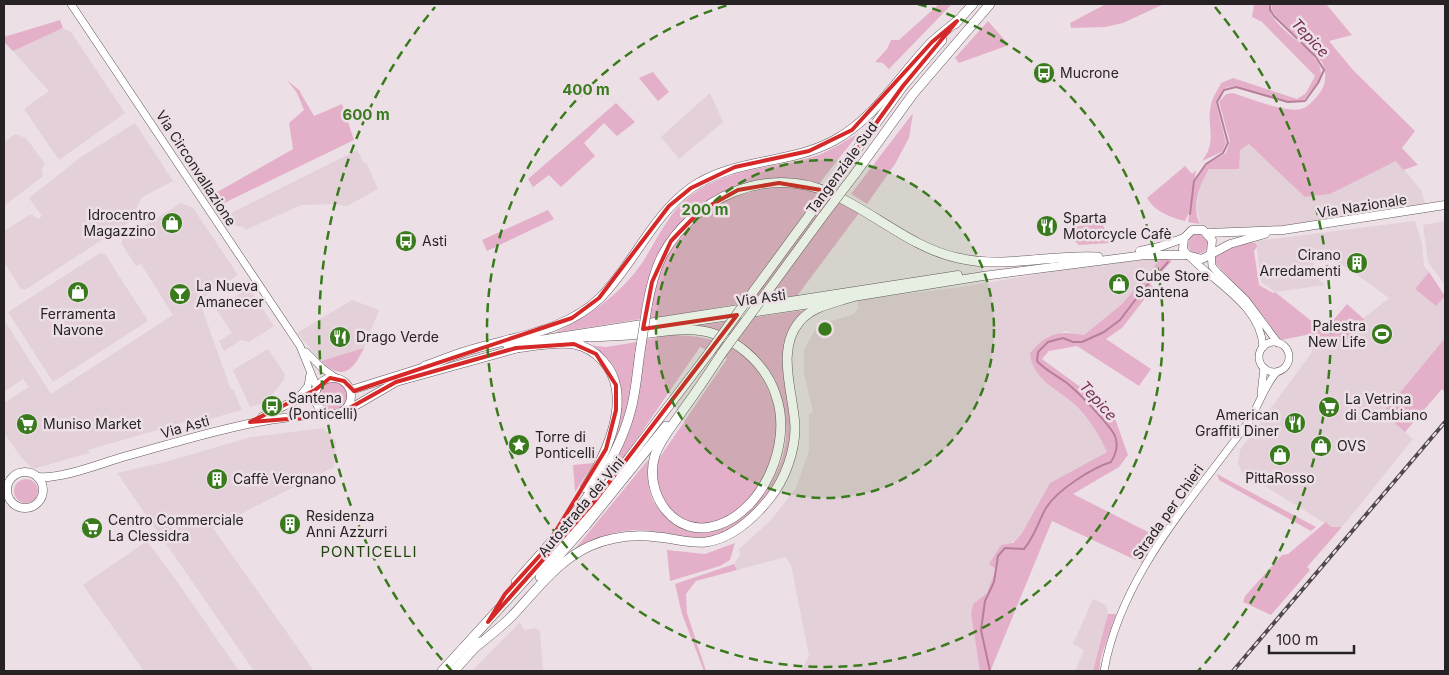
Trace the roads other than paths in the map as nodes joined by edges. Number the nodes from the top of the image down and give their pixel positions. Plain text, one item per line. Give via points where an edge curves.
1 (71, 4) edge
2 (973, 4) edge
3 (990, 4) edge
4 (957, 21) junction
5 (1445, 205) edge
6 (1283, 230) junction
7 (1208, 233) junction
8 (1184, 238) junction
9 (1211, 252) junction
10 (1188, 256) junction
11 (1098, 257) junction
12 (852, 297) junction
13 (589, 337) junction
14 (1278, 343) junction
15 (300, 346) junction
16 (1263, 347) junction
17 (516, 348) junction
18 (709, 353) joint
19 (722, 354) junction
20 (425, 366) junction
21 (1264, 368) junction
22 (311, 371) junction
23 (1277, 372) junction
24 (336, 378) junction
25 (316, 389) junction
26 (351, 390) junction
27 (298, 399) junction
28 (1259, 404) junction
29 (348, 408) junction
30 (326, 414) junction
31 (250, 422) junction
32 (69, 472) junction
33 (38, 477) junction
34 (6, 486) edge
35 (43, 490) junction
36 (7, 497) edge
37 (543, 552) junction
38 (488, 622) junction
39 (476, 646) junction
40 (442, 671) edge
41 (454, 671) edge
42 (1104, 671) edge

1 - 15 main road, Via Circonvallazione
2 - 4 highway, Tangenziale Sud
3 - 19 highway, Tangenziale Sud, bridge via 913,94
4 - 18 highway, Tangenziale Sud, bridge via 903,86
4 - 20 highway via 932,42 873,111 852,130 809,152 735,167 691,188 670,206 611,285 586,309 529,335
5 - 6 main road, Via Nazionale
6 - 7 main road, Via Nazionale
6 - 9 main road, Via Nazionale
7 - 8 main road, Via Nazionale via 1198,228
7 - 9 main road via 1212,240
8 - 10 main road via 1184,250
8 - 11 main road, Via Asti via 1159,247
9 - 10 main road, Via Nazionale via 1202,259
9 - 14 main road via 1216,272 1246,300
10 - 12 main road, Via Asti via 1144,254
10 - 16 main road via 1249,311 1260,329
11 - 20 main road, Via Asti via 982,271 539,338
11 - 37 highway, bridge via 1072,255 1013,263 958,258 914,241 829,192 801,184 759,184 717,199 684,225 661,257 647,307 630,414 612,457 581,504
12 - 13 main road, Via Asti
12 - 39 highway via 821,306 810,313 795,329 789,342 788,367 795,428 792,452 780,481 754,516 720,539 704,542 631,536 590,546 561,564 510,618
13 - 17 main road, Via Asti
13 - 19 highway via 686,330 703,332 724,338 741,348 766,375 780,408 782,430 772,470 751,501 734,517 718,525 690,526 673,517 660,504 652,480 653,466 666,435
14 - 16 main road
14 - 23 main road via 1286,349 1288,357 1284,368
15 - 22 main road, Via Circonvallazione
15 - 24 main road, Via Circonvallazione
16 - 21 main road via 1260,360
17 - 29 main road, Via Asti via 396,382
17 - 37 highway via 564,344 585,348 605,362 616,385 613,426 598,466
18 - 38 highway, Autostrada dei Vini via 594,502
19 - 39 highway, Autostrada dei Vini via 597,512
20 - 26 main road, Via Asti
21 - 23 main road
21 - 28 main road, Strada per Chieri
22 - 25 main road, Via Circonvallazione
22 - 27 main road via 308,386
23 - 28 main road, Strada per Chieri
24 - 25 main road via 324,380
24 - 26 main road via 344,381
25 - 27 main road, Via Asti
25 - 30 main road via 318,406
26 - 29 main road
27 - 31 main road, Via Asti
28 - 42 main road, Strada per Chieri via 1148,560 1115,628
29 - 30 main road via 337,415
30 - 31 main road, Via Asti
31 - 32 main road, Via Asti
32 - 33 main road, Via Asti
32 - 35 main road, Via Asti
33 - 34 main road via 22,473 14,476
33 - 35 main road
34 - 36 main road
35 - 36 main road via 41,498 31,506 17,505
37 - 38 highway via 505,594
38 - 40 highway, Autostrada dei Vini
39 - 41 highway, Autostrada dei Vini

